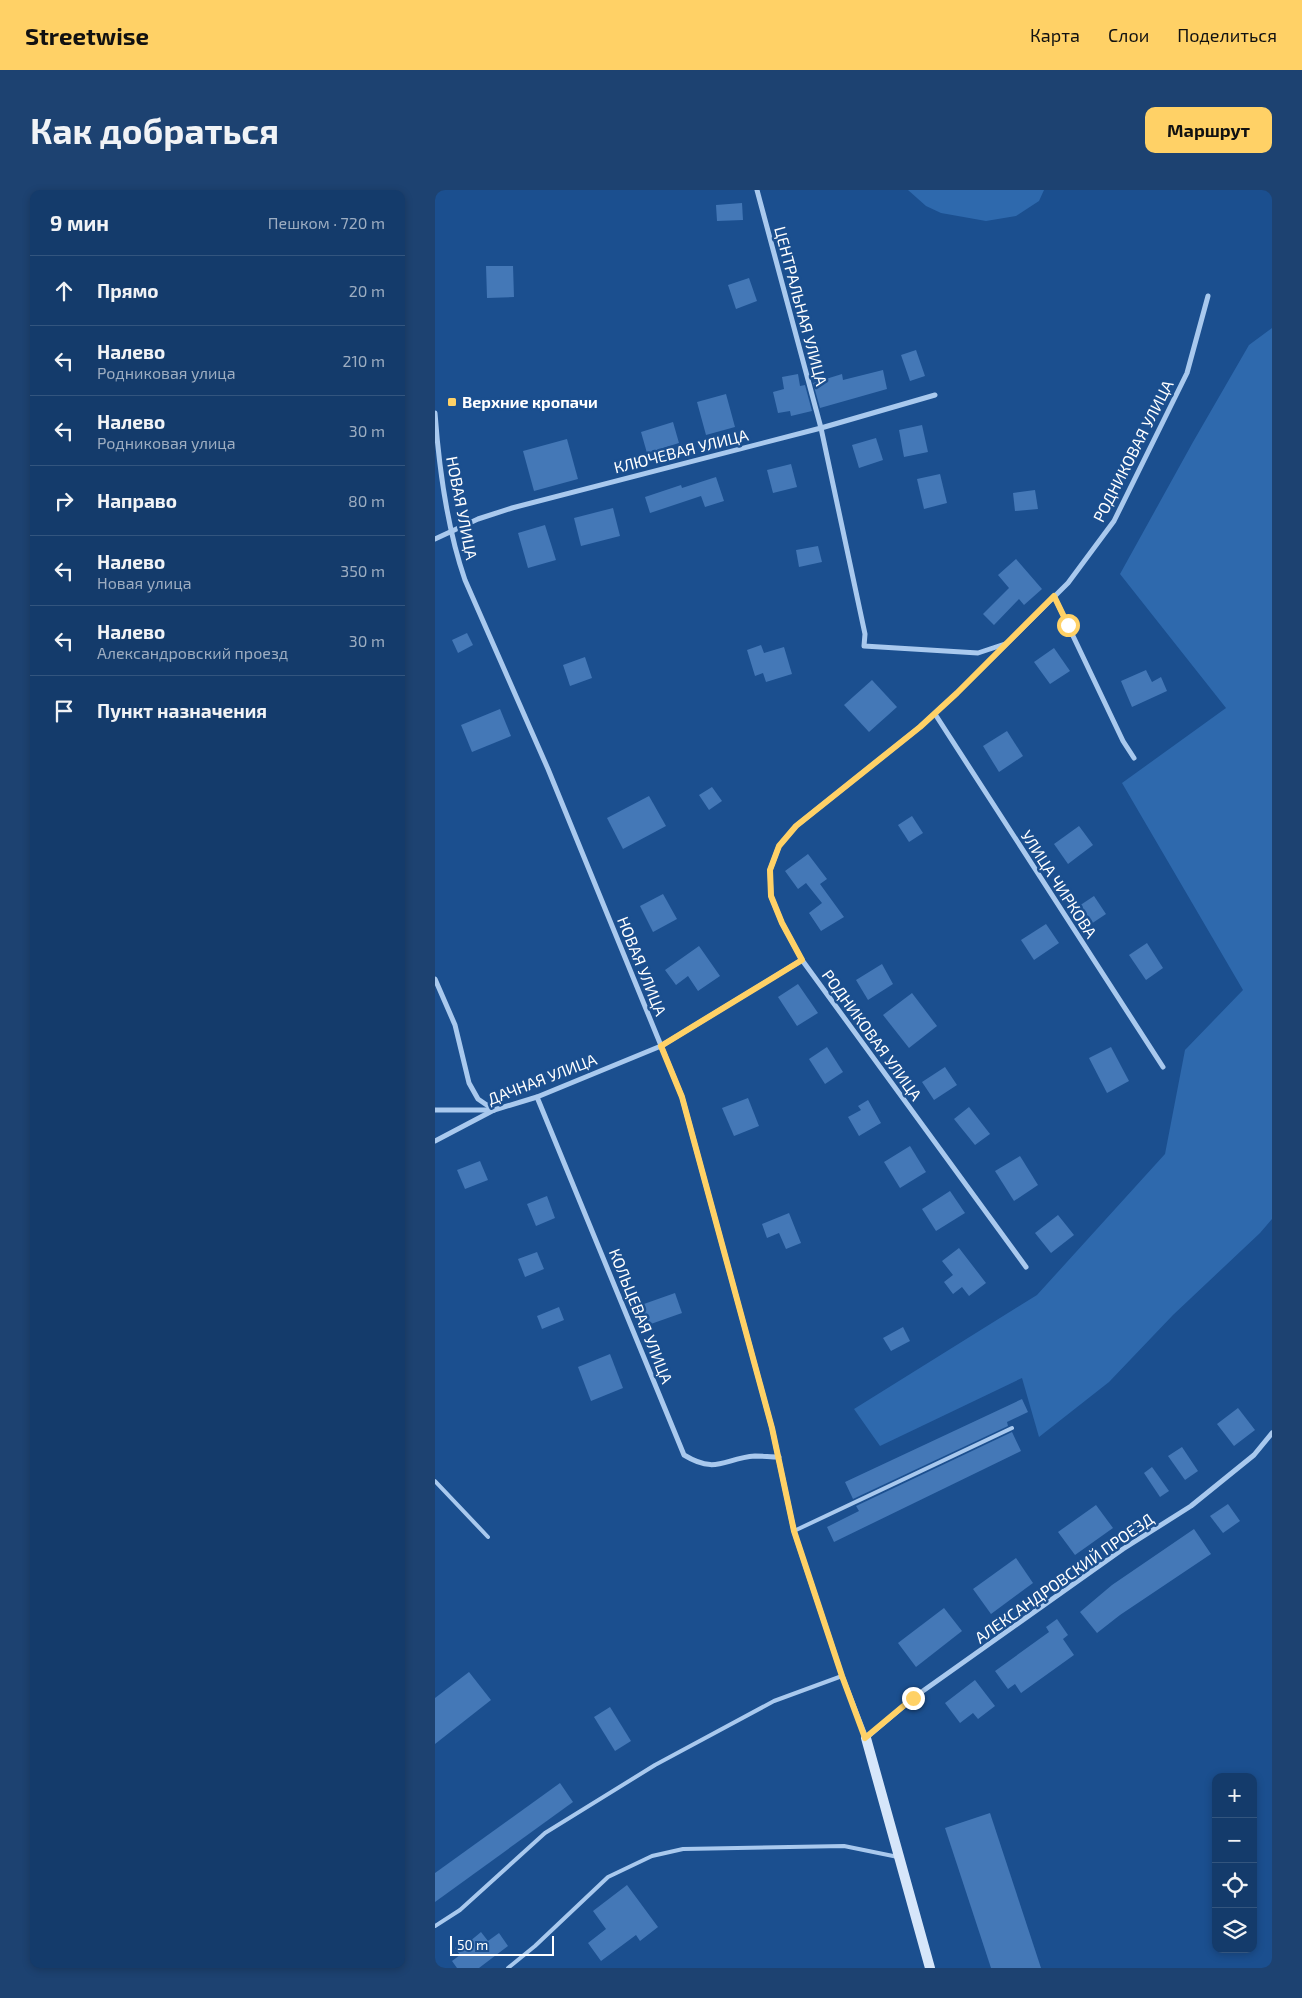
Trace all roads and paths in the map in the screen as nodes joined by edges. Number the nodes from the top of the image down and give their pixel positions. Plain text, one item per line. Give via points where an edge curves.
1 (757, 190) edge
2 (1208, 296) dead end
3 (935, 395) dead end
4 (435, 413) edge
5 (821, 428) junction
6 (452, 531) junction
7 (435, 539) edge
8 (1054, 596) junction
9 (1007, 644) junction
10 (935, 714) junction
11 (1134, 758) dead end
12 (802, 960) junction
13 (435, 979) edge
14 (661, 1046) junction
15 (1163, 1067) dead end
16 (537, 1096) junction
17 (435, 1110) edge
18 (494, 1110) junction
19 (435, 1141) edge
20 (1026, 1267) dead end
21 (1012, 1428) dead end
22 (1272, 1433) edge
23 (779, 1457) junction
24 (435, 1481) edge
25 (794, 1531) junction
26 (488, 1537) dead end
27 (842, 1676) junction
28 (865, 1738) junction
29 (900, 1858) junction
30 (435, 1926) edge
31 (508, 1968) edge
32 (931, 1968) edge

1 - 5 street, ЦЕНТРАЛЬНАЯ УЛИЦА
2 - 8 street, РОДНИКОВАЯ УЛИЦА via 1187,373 1114,521 1068,583
3 - 5 street, КЛЮЧЕВАЯ УЛИЦА
4 - 6 street, НОВАЯ УЛИЦА via 437,447
5 - 6 street, КЛЮЧЕВАЯ УЛИЦА via 512,508 478,518
5 - 9 street, ЦЕНТРАЛЬНАЯ УЛИЦА via 865,634 864,646 978,654
6 - 7 street, КЛЮЧЕВАЯ УЛИЦА
6 - 14 street, НОВАЯ УЛИЦА via 465,580 548,769
8 - 9 street, РОДНИКОВАЯ УЛИЦА
8 - 11 street
9 - 10 street, РОДНИКОВАЯ УЛИЦА
10 - 12 street, РОДНИКОВАЯ УЛИЦА via 796,826 779,846 770,870 771,896
10 - 15 street, УЛИЦА ЧИРКОВА
12 - 14 street, ДАЧНАЯ УЛИЦА
12 - 20 street, РОДНИКОВАЯ УЛИЦА
13 - 18 street via 455,1025 469,1083 479,1099
14 - 16 street, ДАЧНАЯ УЛИЦА
14 - 23 street, НОВАЯ УЛИЦА via 682,1097
16 - 18 street, ДАЧНАЯ УЛИЦА
16 - 23 street, КОЛЬЦЕВАЯ УЛИЦА via 684,1455 698,1463 716,1465 754,1456
17 - 18 street
18 - 19 street, ДАЧНАЯ УЛИЦА
21 - 25 lane
22 - 28 street, АЛЕКСАНДРОВСКИЙ ПРОЕЗД via 1254,1455 1191,1506 913,1698
23 - 25 street, НОВАЯ УЛИЦА
24 - 26 lane
25 - 27 street, НОВАЯ УЛИЦА
27 - 28 street, НОВАЯ УЛИЦА
27 - 30 lane via 774,1701 655,1765 545,1833 460,1910
28 - 29 street
29 - 31 lane via 844,1846 683,1849 652,1856 608,1876
29 - 32 street

